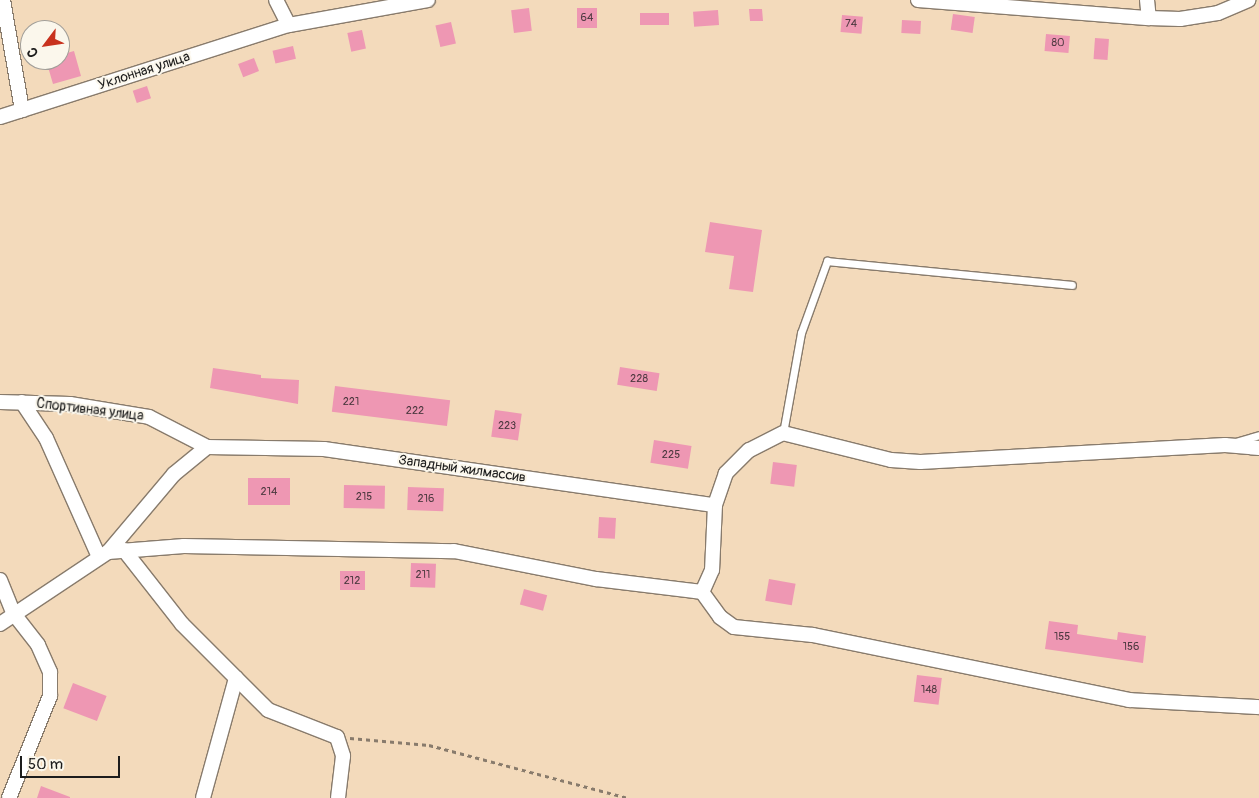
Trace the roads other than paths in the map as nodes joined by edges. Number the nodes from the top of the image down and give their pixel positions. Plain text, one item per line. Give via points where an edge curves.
1 (3, 0) edge
2 (276, 0) edge
3 (428, 0) edge
4 (918, 0) edge
5 (1147, 0) edge
6 (1248, 0) edge
7 (1150, 18) junction
8 (289, 25) junction
9 (22, 110) junction
10 (0, 117) edge
11 (1072, 285) dead end
12 (0, 402) edge
13 (22, 402) junction
14 (784, 433) junction
15 (1259, 435) edge
16 (1225, 445) junction
17 (207, 447) junction
18 (1259, 448) edge
19 (715, 505) junction
20 (124, 550) junction
21 (103, 554) junction
22 (0, 580) edge
23 (702, 592) junction
24 (14, 614) junction
25 (0, 624) edge
26 (236, 678) junction
27 (1259, 707) edge
28 (9, 798) edge
29 (203, 798) edge
30 (338, 798) edge

1 - 9 street
2 - 8 street
3 - 8 street, Уклонная улица
4 - 7 street
5 - 7 street
6 - 7 street via 1218,14
8 - 9 street, Уклонная улица
9 - 10 street, Уклонная улица
11 - 14 lane via 827,261 801,333
12 - 13 street, Спортивная улица
13 - 17 street, Спортивная улица via 149,417
13 - 21 street via 46,438
14 - 16 street via 891,460 920,462
14 - 19 street via 749,450 726,473
15 - 16 lane
16 - 18 street
17 - 19 street, Западный жилмассив via 324,449
17 - 21 street via 174,474
19 - 23 street via 712,570
20 - 21 street
20 - 23 street via 184,546 454,551 596,579
20 - 26 street via 182,624
21 - 24 street
22 - 24 street
23 - 27 street via 720,617 734,627 813,635 1129,700
24 - 25 street
24 - 28 street via 38,645 50,672 50,696
26 - 29 street
26 - 30 street via 268,710 337,737 343,756

